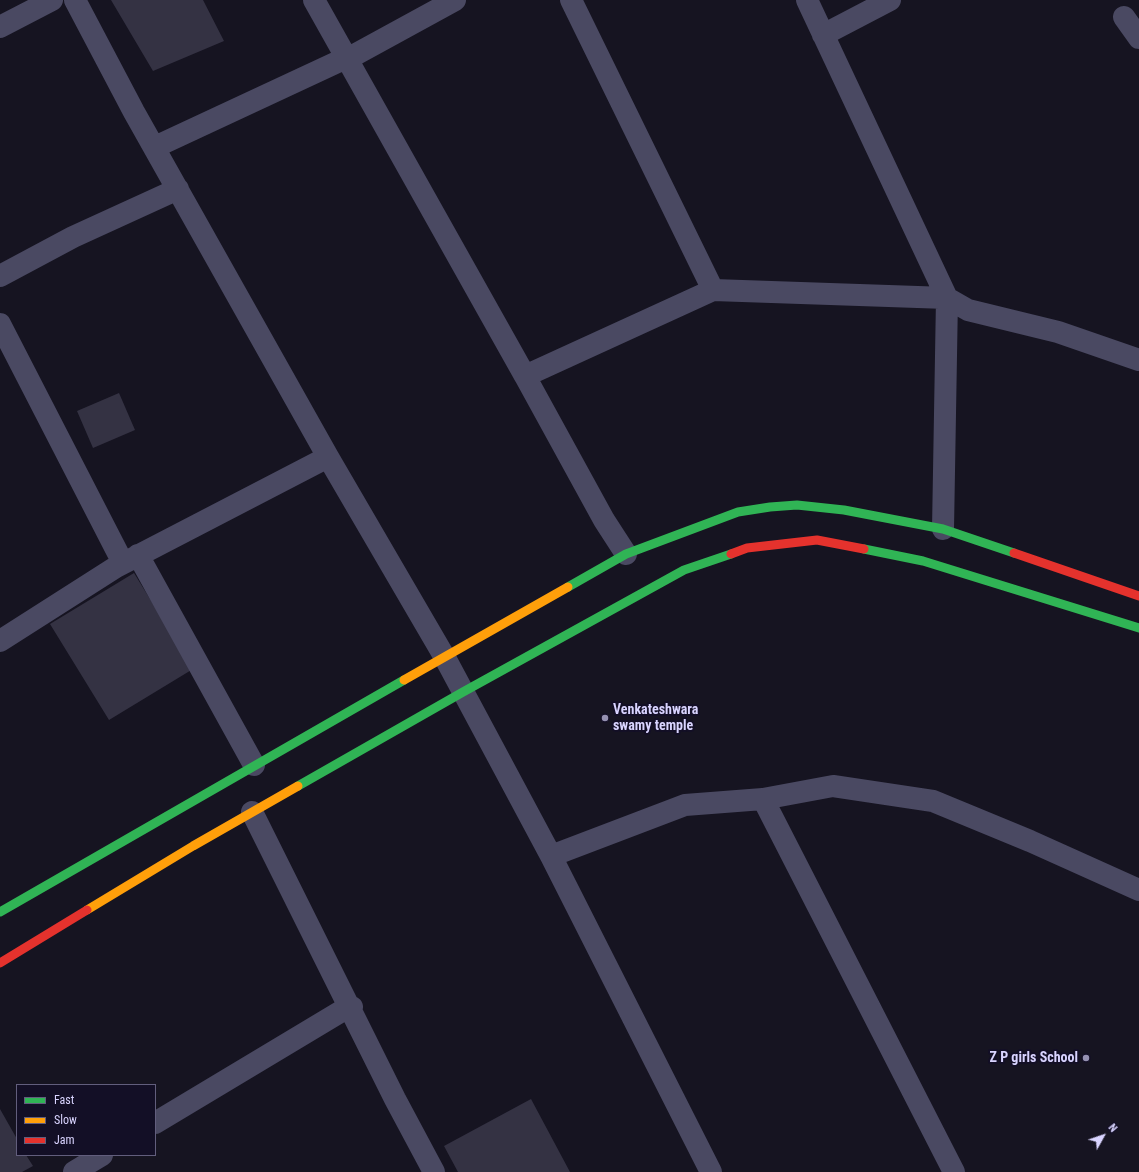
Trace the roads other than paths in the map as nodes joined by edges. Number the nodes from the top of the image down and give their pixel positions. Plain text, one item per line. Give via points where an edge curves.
1 (52, 0) edge
2 (75, 0) edge
3 (314, 0) edge
4 (455, 0) edge
5 (571, 0) edge
6 (807, 0) edge
7 (890, 0) edge
8 (1124, 17) dead end
9 (0, 27) edge
10 (823, 35) junction
11 (1139, 38) edge
12 (346, 58) junction
13 (155, 148) junction
14 (178, 189) junction
15 (0, 276) edge
16 (713, 290) junction
17 (947, 298) junction
18 (0, 324) edge
19 (1139, 360) edge
20 (525, 376) junction
21 (328, 457) junction
22 (943, 529) junction
23 (626, 554) junction
24 (131, 559) junction
25 (1139, 596) edge
26 (1139, 628) edge
27 (0, 641) edge
28 (444, 656) junction
29 (463, 692) junction
30 (254, 765) junction
31 (763, 799) junction
32 (252, 812) junction
33 (551, 856) junction
34 (1139, 890) edge
35 (0, 912) edge
36 (0, 963) edge
37 (351, 1007) junction
38 (156, 1122) edge
39 (100, 1156) edge
40 (74, 1172) edge
41 (434, 1172) edge
42 (711, 1172) edge
43 (954, 1172) edge

1 - 9 street
2 - 13 street
3 - 12 street
4 - 12 street
5 - 16 street
6 - 10 street
7 - 10 street
8 - 11 street
10 - 17 street
12 - 13 street
12 - 20 street
13 - 14 street
14 - 15 street via 73,237
14 - 21 street
16 - 17 street
16 - 20 street
17 - 19 street via 968,310 1058,332
17 - 22 street
18 - 24 street
20 - 23 street via 604,520
21 - 24 street
21 - 28 street
22 - 23 main road via 844,510 797,505 770,507 738,512
22 - 25 main road
23 - 28 main road
24 - 27 street
24 - 30 street
26 - 29 main road via 923,561 817,540 747,548 684,570
28 - 29 street
28 - 30 main road
29 - 32 main road
29 - 33 street
30 - 35 main road
31 - 33 street via 685,805
31 - 34 street via 833,786 933,800
31 - 43 street
32 - 36 main road
32 - 37 street
33 - 42 street
37 - 38 street
37 - 41 street via 395,1099
39 - 40 street

